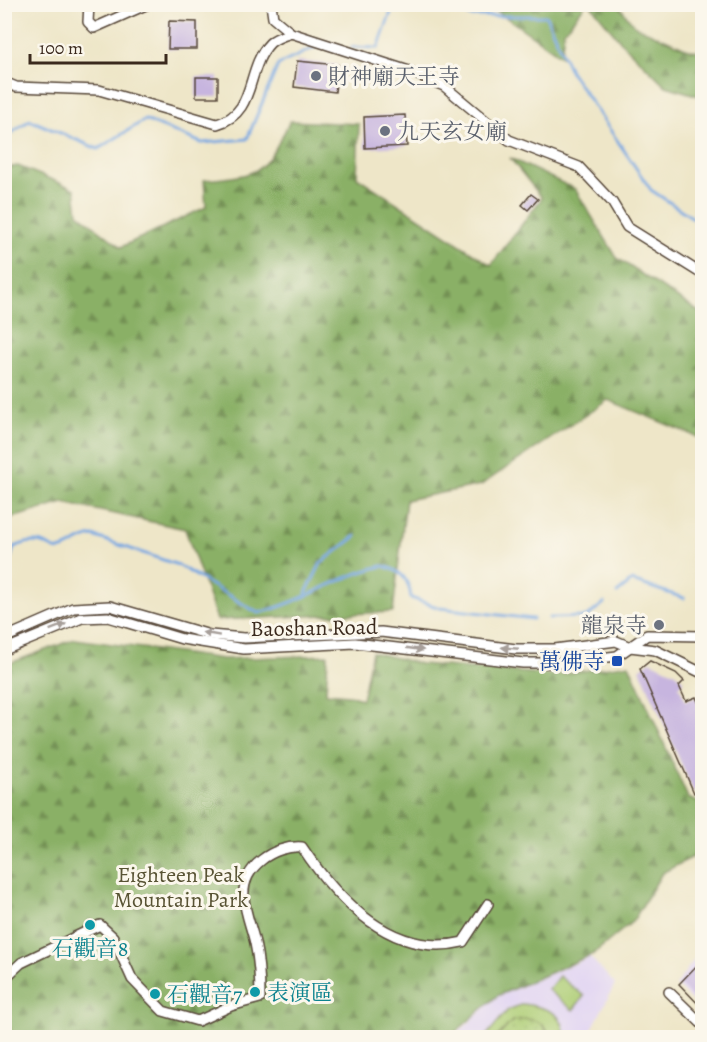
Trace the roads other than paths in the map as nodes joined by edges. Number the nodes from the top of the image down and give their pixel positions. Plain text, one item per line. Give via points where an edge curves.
1 (89, 4) edge
2 (148, 4) edge
3 (271, 4) edge
4 (291, 33) junction
5 (4, 82) edge
6 (702, 274) edge
7 (702, 636) edge
8 (4, 638) edge
9 (630, 647) junction
10 (4, 650) edge
11 (702, 673) edge
12 (488, 904) dead end
13 (4, 979) edge
14 (669, 992) dead end
15 (702, 1024) edge

1 - 2 street via 88,22 94,28
3 - 4 street via 273,18
4 - 5 street via 272,41 261,55 241,111 231,120 217,124 99,90 16,87
4 - 6 street via 444,86 509,140 579,167 612,202 627,227
7 - 9 street via 647,636
9 -> 8 street, Baoshan Road via 616,641 555,649 516,649 381,632 244,638 210,635 110,606 65,610
10 -> 9 street, Baoshan Road via 82,618 108,617 182,639 244,649 355,643 523,663 557,663 617,656
9 - 11 street, Baoshan Road via 655,650
12 - 13 street via 463,942 448,946 392,936 353,908 324,880 302,847 291,846 271,852 248,876 244,887 260,998 198,1020 163,1011 132,979 113,937 100,925 21,963
14 - 15 street

